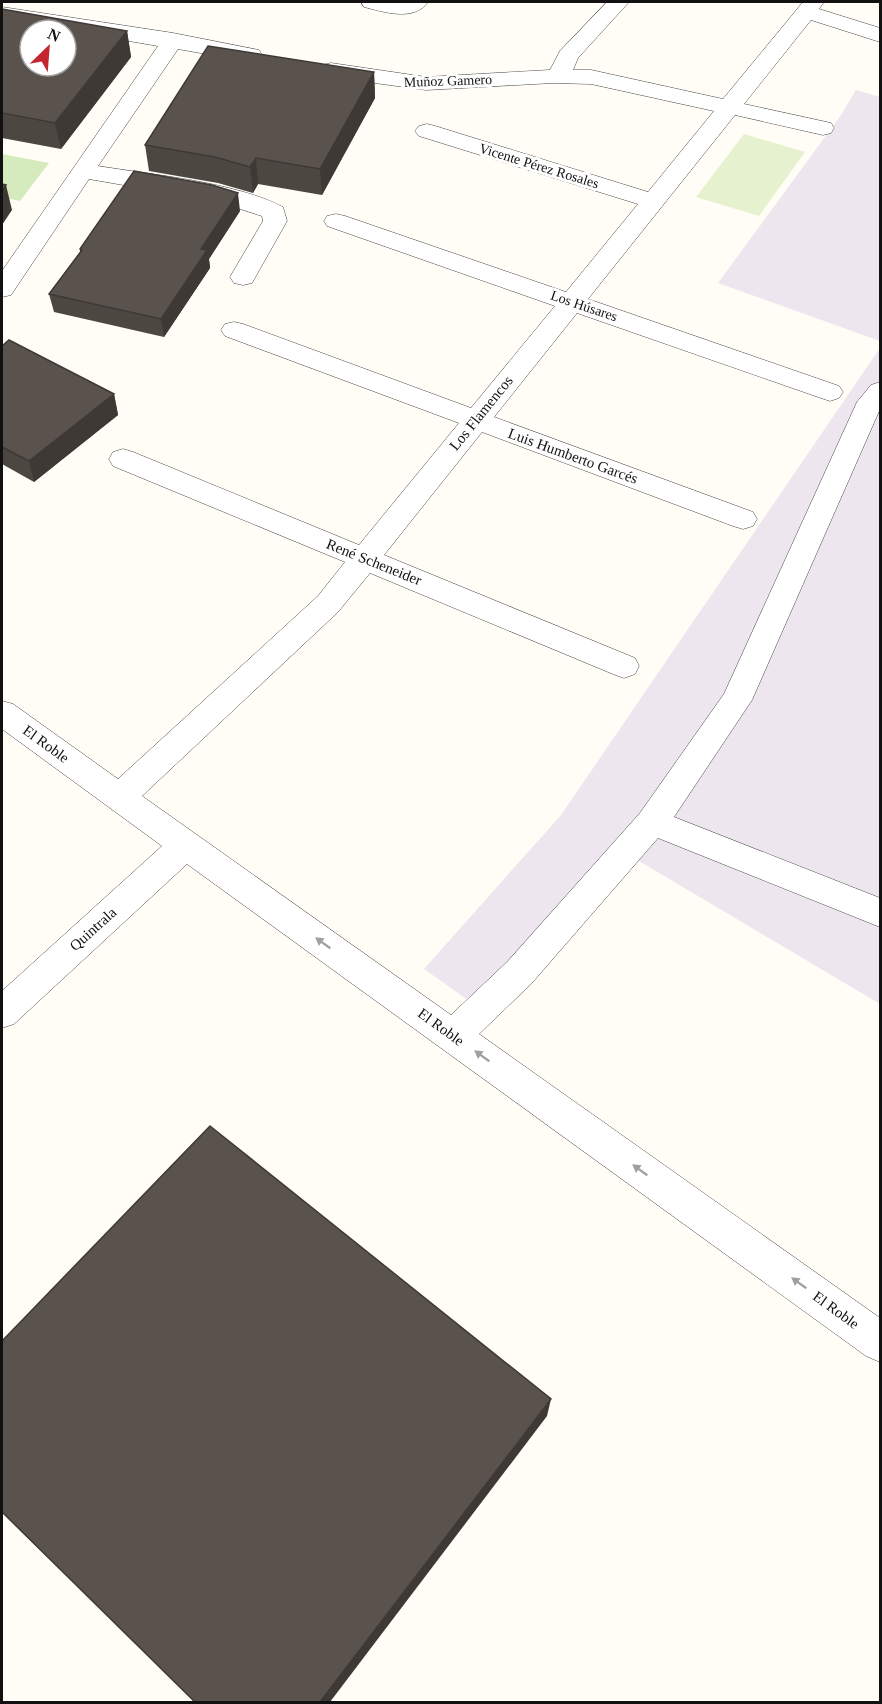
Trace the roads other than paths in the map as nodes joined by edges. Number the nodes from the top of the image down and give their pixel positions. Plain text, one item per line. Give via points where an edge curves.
1 (372, 2) edge
2 (618, 2) edge
3 (411, 5) edge
4 (810, 7) edge
5 (2, 13) edge
6 (880, 35) edge
7 (173, 40) junction
8 (267, 58) edge
9 (314, 67) edge
10 (559, 75) junction
11 (729, 106) junction
12 (823, 128) dead end
13 (426, 131) dead end
14 (83, 171) junction
15 (652, 201) junction
16 (336, 221) dead end
17 (243, 277) dead end
18 (2, 289) edge
19 (571, 301) junction
20 (234, 330) dead end
21 (830, 392) dead end
22 (880, 392) edge
23 (477, 420) junction
24 (123, 459) dead end
25 (743, 519) dead end
26 (365, 559) junction
27 (624, 666) dead end
28 (2, 713) edge
29 (119, 797) junction
30 (652, 822) junction
31 (185, 845) junction
32 (880, 913) edge
33 (2, 1013) edge
34 (453, 1036) junction
35 (880, 1342) edge

1 - 3 street
2 - 10 street via 568,56
4 - 6 street
4 - 11 street, Los Flamencos
5 - 7 street
7 - 8 street
7 - 14 street
9 - 10 street, Muñoz Gamero via 396,82 442,84
10 - 11 street, Muñoz Gamero via 591,77
11 - 12 street, Muñoz Gamero
11 - 15 street, Los Flamencos
13 - 15 street, Vicente Pérez Rosales
14 - 17 street via 270,208 275,221
14 - 18 street
15 - 19 street, Los Flamencos
16 - 19 street, Los Húsares
19 - 21 street, Los Húsares
19 - 23 street, Los Flamencos
20 - 23 street, Luis Humberto Garcés
22 - 30 street via 870,402 738,700
23 - 25 street, Luis Humberto Garcés
23 - 26 street, Los Flamencos
24 - 26 street, René Scheneider
26 - 27 street, René Scheneider
26 - 29 street, Los Flamencos via 309,624
28 - 29 street, El Roble
29 - 31 street, El Roble
30 - 32 street
30 - 34 street via 519,973
31 - 33 street, Quintrala
34 -> 31 street, El Roble
35 -> 34 street, El Roble

